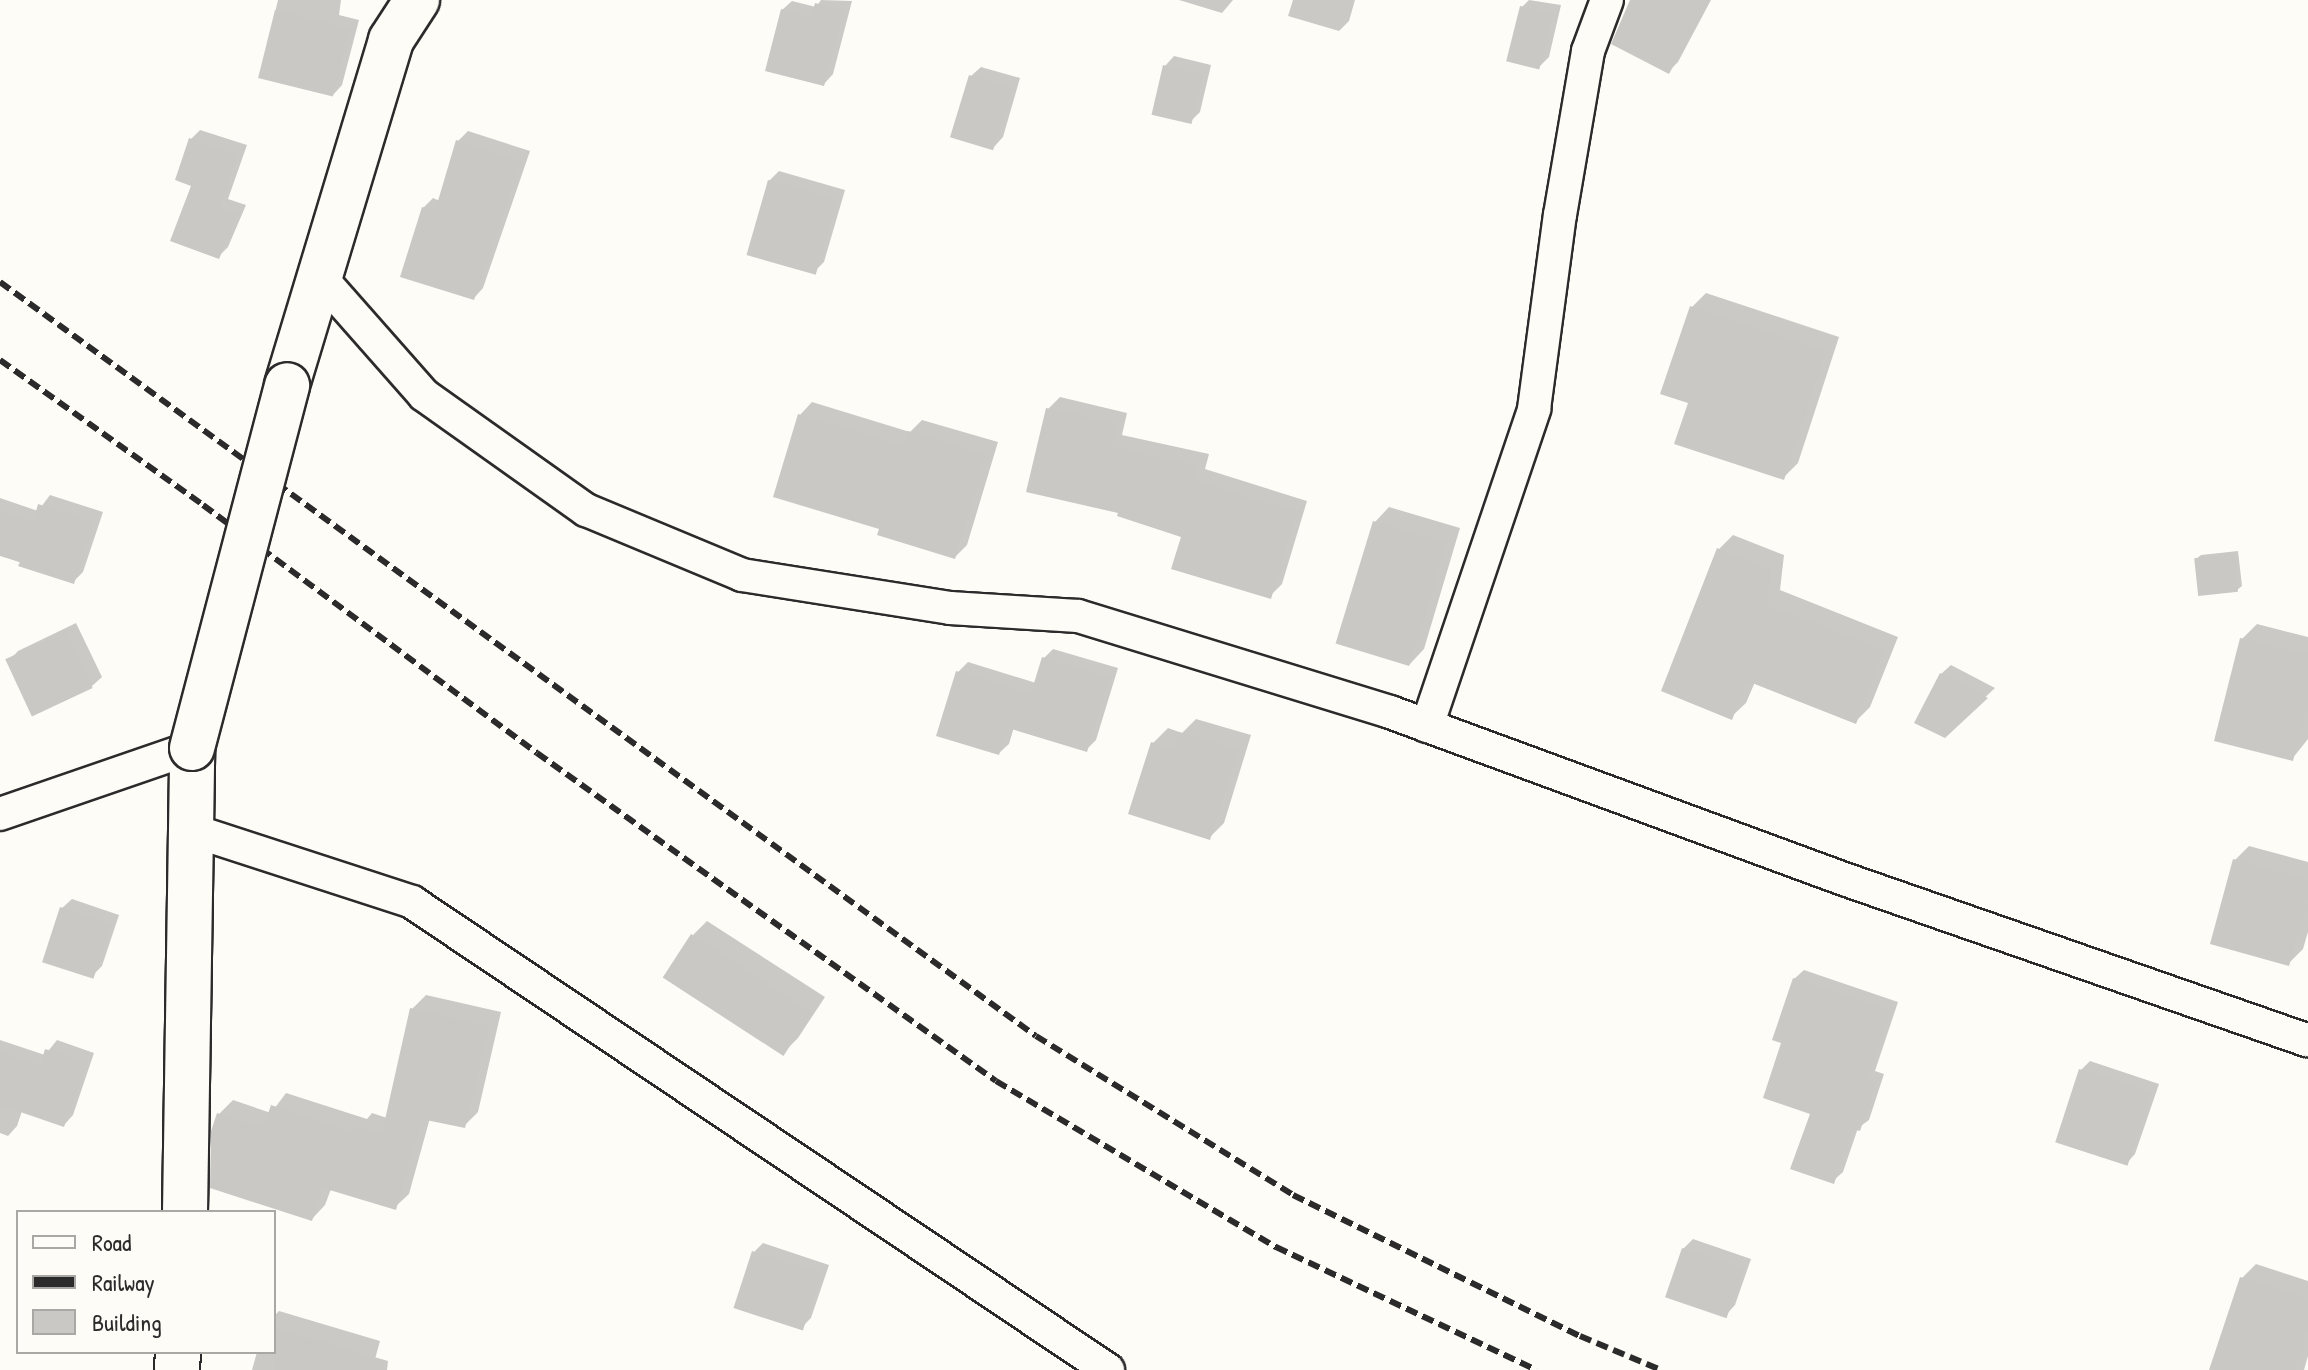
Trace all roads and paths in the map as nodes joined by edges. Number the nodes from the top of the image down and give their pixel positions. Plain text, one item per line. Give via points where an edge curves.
1 (417, 0) edge
2 (1607, 0) edge
3 (320, 277) junction
4 (1427, 726) junction
5 (192, 748) junction
6 (0, 814) edge
7 (191, 830) junction
8 (2308, 1041) edge
9 (185, 1210) edge
10 (1108, 1370) edge

1 - 3 main road via 391,40
2 - 4 street via 1588,51 1534,409
3 - 4 street via 424,395 586,510 742,575 950,608 1078,616
3 - 5 main road, bridge
4 - 8 street
5 - 6 street
5 - 7 main road
7 - 9 main road
7 - 10 street via 412,902

